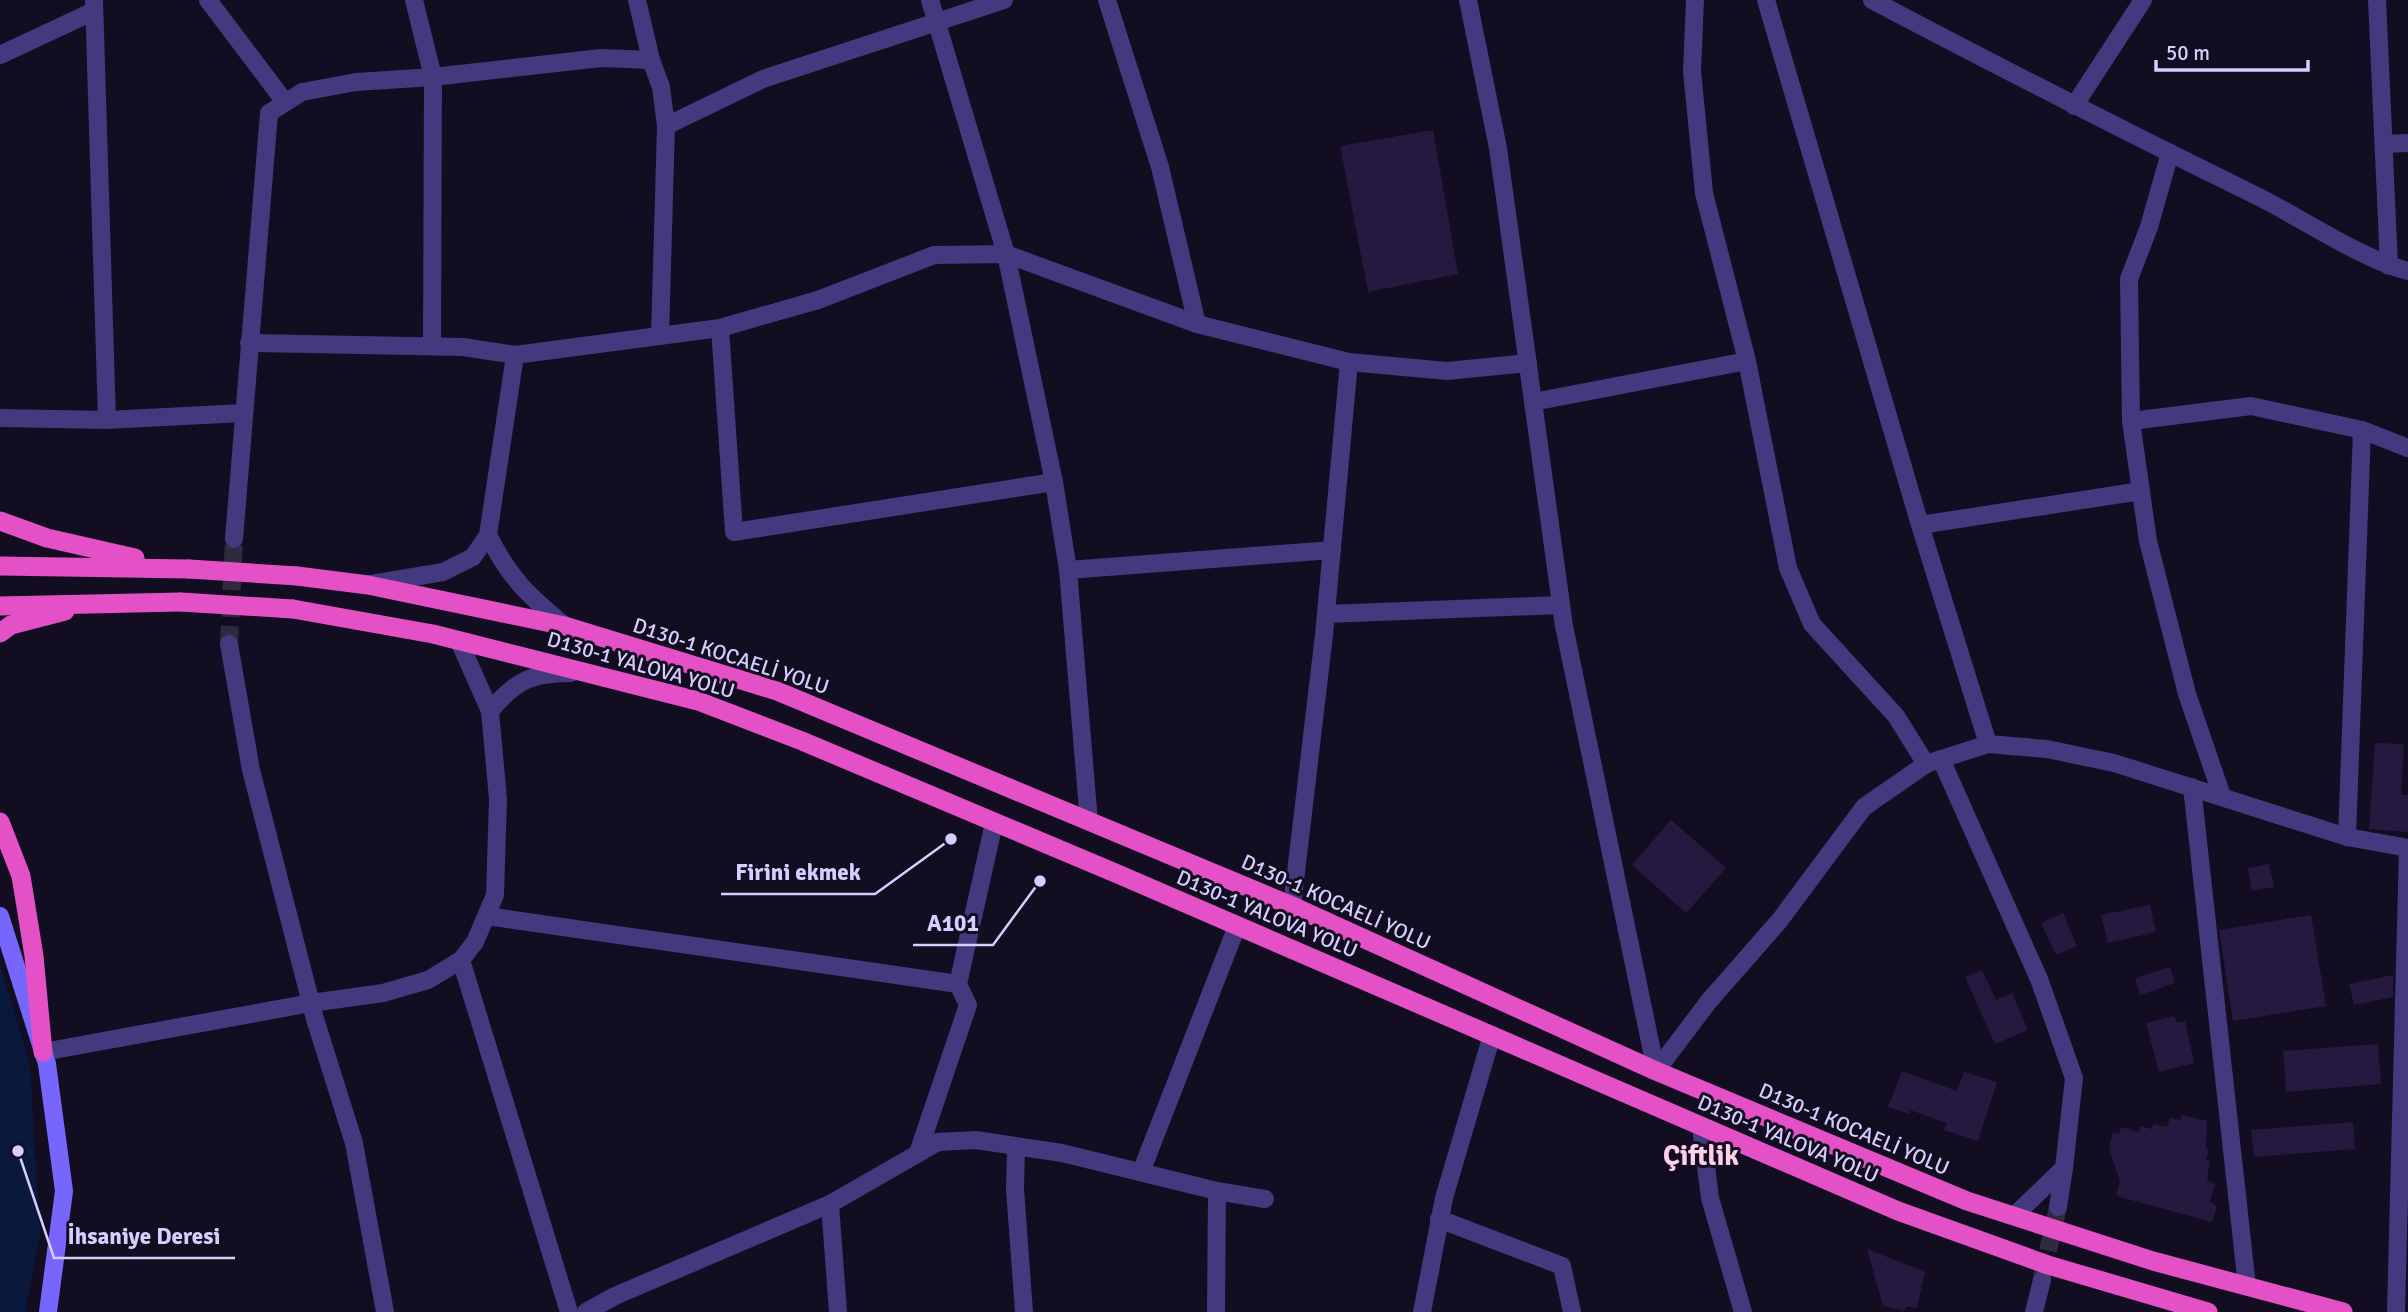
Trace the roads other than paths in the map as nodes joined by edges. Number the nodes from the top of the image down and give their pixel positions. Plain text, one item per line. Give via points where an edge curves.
1 (208, 0) edge
2 (414, 0) edge
3 (637, 0) edge
4 (930, 0) edge
5 (1004, 0) edge
6 (1107, 0) edge
7 (1468, 0) edge
8 (1695, 0) edge
9 (1766, 0) edge
10 (1872, 0) edge
11 (2143, 0) edge
12 (2377, 0) edge
13 (92, 6) edge
14 (938, 20) junction
15 (0, 55) edge
16 (651, 60) junction
17 (433, 77) junction
18 (285, 102) junction
19 (2074, 106) junction
20 (666, 126) junction
21 (2408, 143) edge
22 (2384, 144) junction
23 (2170, 153) junction
24 (1006, 254) junction
25 (2389, 266) junction
26 (2408, 271) edge
27 (1197, 324) junction
28 (720, 328) junction
29 (660, 336) junction
30 (249, 343) junction
31 (432, 346) junction
32 (515, 355) junction
33 (1747, 361) junction
34 (1349, 362) junction
35 (1528, 363) junction
36 (1533, 402) junction
37 (243, 413) junction
38 (0, 418) edge
39 (107, 420) junction
40 (2131, 421) junction
41 (2362, 430) junction
42 (2408, 448) edge
43 (1054, 482) junction
44 (2141, 491) junction
45 (0, 521) edge
46 (1920, 525) junction
47 (488, 535) junction
48 (234, 539) tunnel mouth
49 (1332, 550) junction
50 (0, 566) edge
51 (183, 568) junction
52 (1068, 570) junction
53 (368, 585) junction
54 (93, 603) junction
55 (1561, 605) junction
56 (0, 606) edge
57 (1326, 614) junction
58 (565, 626) junction
59 (0, 633) edge
60 (459, 641) junction
61 (229, 644) tunnel mouth
62 (591, 672) junction
63 (491, 710) junction
64 (1988, 744) junction
65 (1933, 761) junction
66 (2192, 787) junction
67 (2222, 796) junction
68 (0, 822) edge
69 (1088, 822) junction
70 (994, 823) junction
71 (2347, 837) junction
72 (2408, 848) edge
73 (1292, 906) junction
74 (0, 915) edge
75 (486, 916) junction
76 (1237, 926) junction
77 (461, 960) junction
78 (958, 984) junction
79 (311, 1003) junction
80 (1492, 1035) junction
81 (43, 1052) junction
82 (1657, 1071) junction
83 (2406, 1108) edge
84 (1701, 1127) junction
85 (1016, 1147) junction
86 (918, 1153) junction
87 (2064, 1168) junction
88 (1141, 1172) junction
89 (1217, 1191) junction
90 (1265, 1199) dead end
91 (830, 1204) junction
92 (2058, 1207) tunnel mouth
93 (2014, 1216) junction
94 (1439, 1219) junction
95 (2042, 1280) tunnel mouth
96 (2247, 1286) junction
97 (48, 1312) edge
98 (385, 1312) edge
99 (569, 1312) edge
100 (586, 1312) edge
101 (838, 1312) edge
102 (1024, 1312) edge
103 (1216, 1312) edge
104 (1422, 1312) edge
105 (1572, 1312) edge
106 (1743, 1312) edge
107 (2034, 1312) edge
108 (2208, 1312) edge
109 (2343, 1312) edge
110 (2396, 1312) edge

1 - 18 street
2 - 17 street
3 - 16 street
4 - 14 street
5 - 14 street
6 - 27 street via 1160,167
7 - 35 street via 1499,148
8 - 33 street via 1692,71 1704,193
9 - 46 street
10 - 19 street
11 - 19 street
12 - 22 street
13 - 15 street
13 - 39 street
14 - 20 street via 763,79
14 - 24 street
16 - 17 street via 600,58
16 - 20 street via 661,87
17 - 18 street via 356,82 302,92
17 - 31 street
18 - 30 street via 269,113
19 - 23 street
20 - 29 street
21 - 22 street
22 - 25 street
23 - 25 street
23 - 40 street via 2129,279
24 - 27 street
24 - 28 street via 934,255 818,300
24 - 43 street
25 - 26 street
27 - 34 street
28 - 29 street
28 - 43 street via 734,532
29 - 32 street
30 - 31 street
30 - 37 street
31 - 32 street
32 - 47 street
33 - 36 street
33 - 65 street via 1788,568 1812,624
34 - 35 street via 1447,370
34 - 49 street
35 - 36 street
36 - 55 street
37 - 39 street
37 - 48 street
38 - 39 street
40 - 41 street via 2251,406
40 - 44 street
41 - 42 street
41 - 71 street
43 - 52 street
44 - 46 street
44 - 67 street via 2148,541 2187,694
45 - 51 highway via 47,538
46 - 64 street
47 - 53 street via 473,557 443,572
47 - 58 street via 520,587
49 - 52 street
49 - 57 street
50 - 51 highway
51 - 53 highway, D130-1 KOCAELİ YOLU, bridge
52 - 69 street
53 - 58 highway, D130-1 KOCAELİ YOLU
54 - 56 highway
54 - 59 highway via 11,625
54 - 60 highway, D130-1 YALOVA YOLU, bridge via 181,602 293,609
55 - 57 street
55 - 82 street
57 - 73 street
58 - 69 highway, D130-1 KOCAELİ YOLU via 778,691
60 - 62 highway, D130-1 YALOVA YOLU
60 - 63 street
61 - 79 street via 251,770
62 - 63 street via 529,678 508,689
62 - 70 highway, D130-1 YALOVA YOLU via 698,701
63 - 75 street via 498,799 495,895
64 - 65 street
64 - 66 street via 2100,760
65 - 82 street via 1864,807 1780,920 1709,1001
65 - 87 street via 2039,979 2074,1078
66 - 67 street
66 - 96 street
67 - 71 street
68 - 81 highway via 20,876 34,956
69 - 73 highway, D130-1 KOCAELİ YOLU
70 - 76 highway, D130-1 YALOVA YOLU
70 - 78 street
71 - 72 street
72 - 83 street
73 - 82 highway, D130-1 KOCAELİ YOLU
74 - 81 main road
75 - 77 street
75 - 78 street
76 - 80 highway, D130-1 YALOVA YOLU
76 - 88 street
77 - 79 street via 428,981
77 - 99 street
78 - 86 street via 968,1005
79 - 81 street
79 - 98 street via 354,1143
80 - 84 highway, D130-1 YALOVA YOLU
80 - 94 street
81 - 97 main road via 64,1191
82 - 93 highway, D130-1 KOCAELİ YOLU
83 - 110 street
84 - 106 street via 1710,1198
84 - 108 highway, D130-1 YALOVA YOLU via 1910,1215 2048,1265
85 - 86 street via 976,1140 938,1142
85 - 88 street
85 - 102 street
86 - 91 street
87 - 92 street
87 - 93 street
88 - 89 street
89 - 90 street
89 - 103 street
91 - 100 street
91 - 101 street
93 - 96 highway, D130-1 KOCAELİ YOLU
94 - 104 street
94 - 105 street via 1562,1266
95 - 107 street
96 - 109 highway, D130-1 KOCAELİ YOLU

